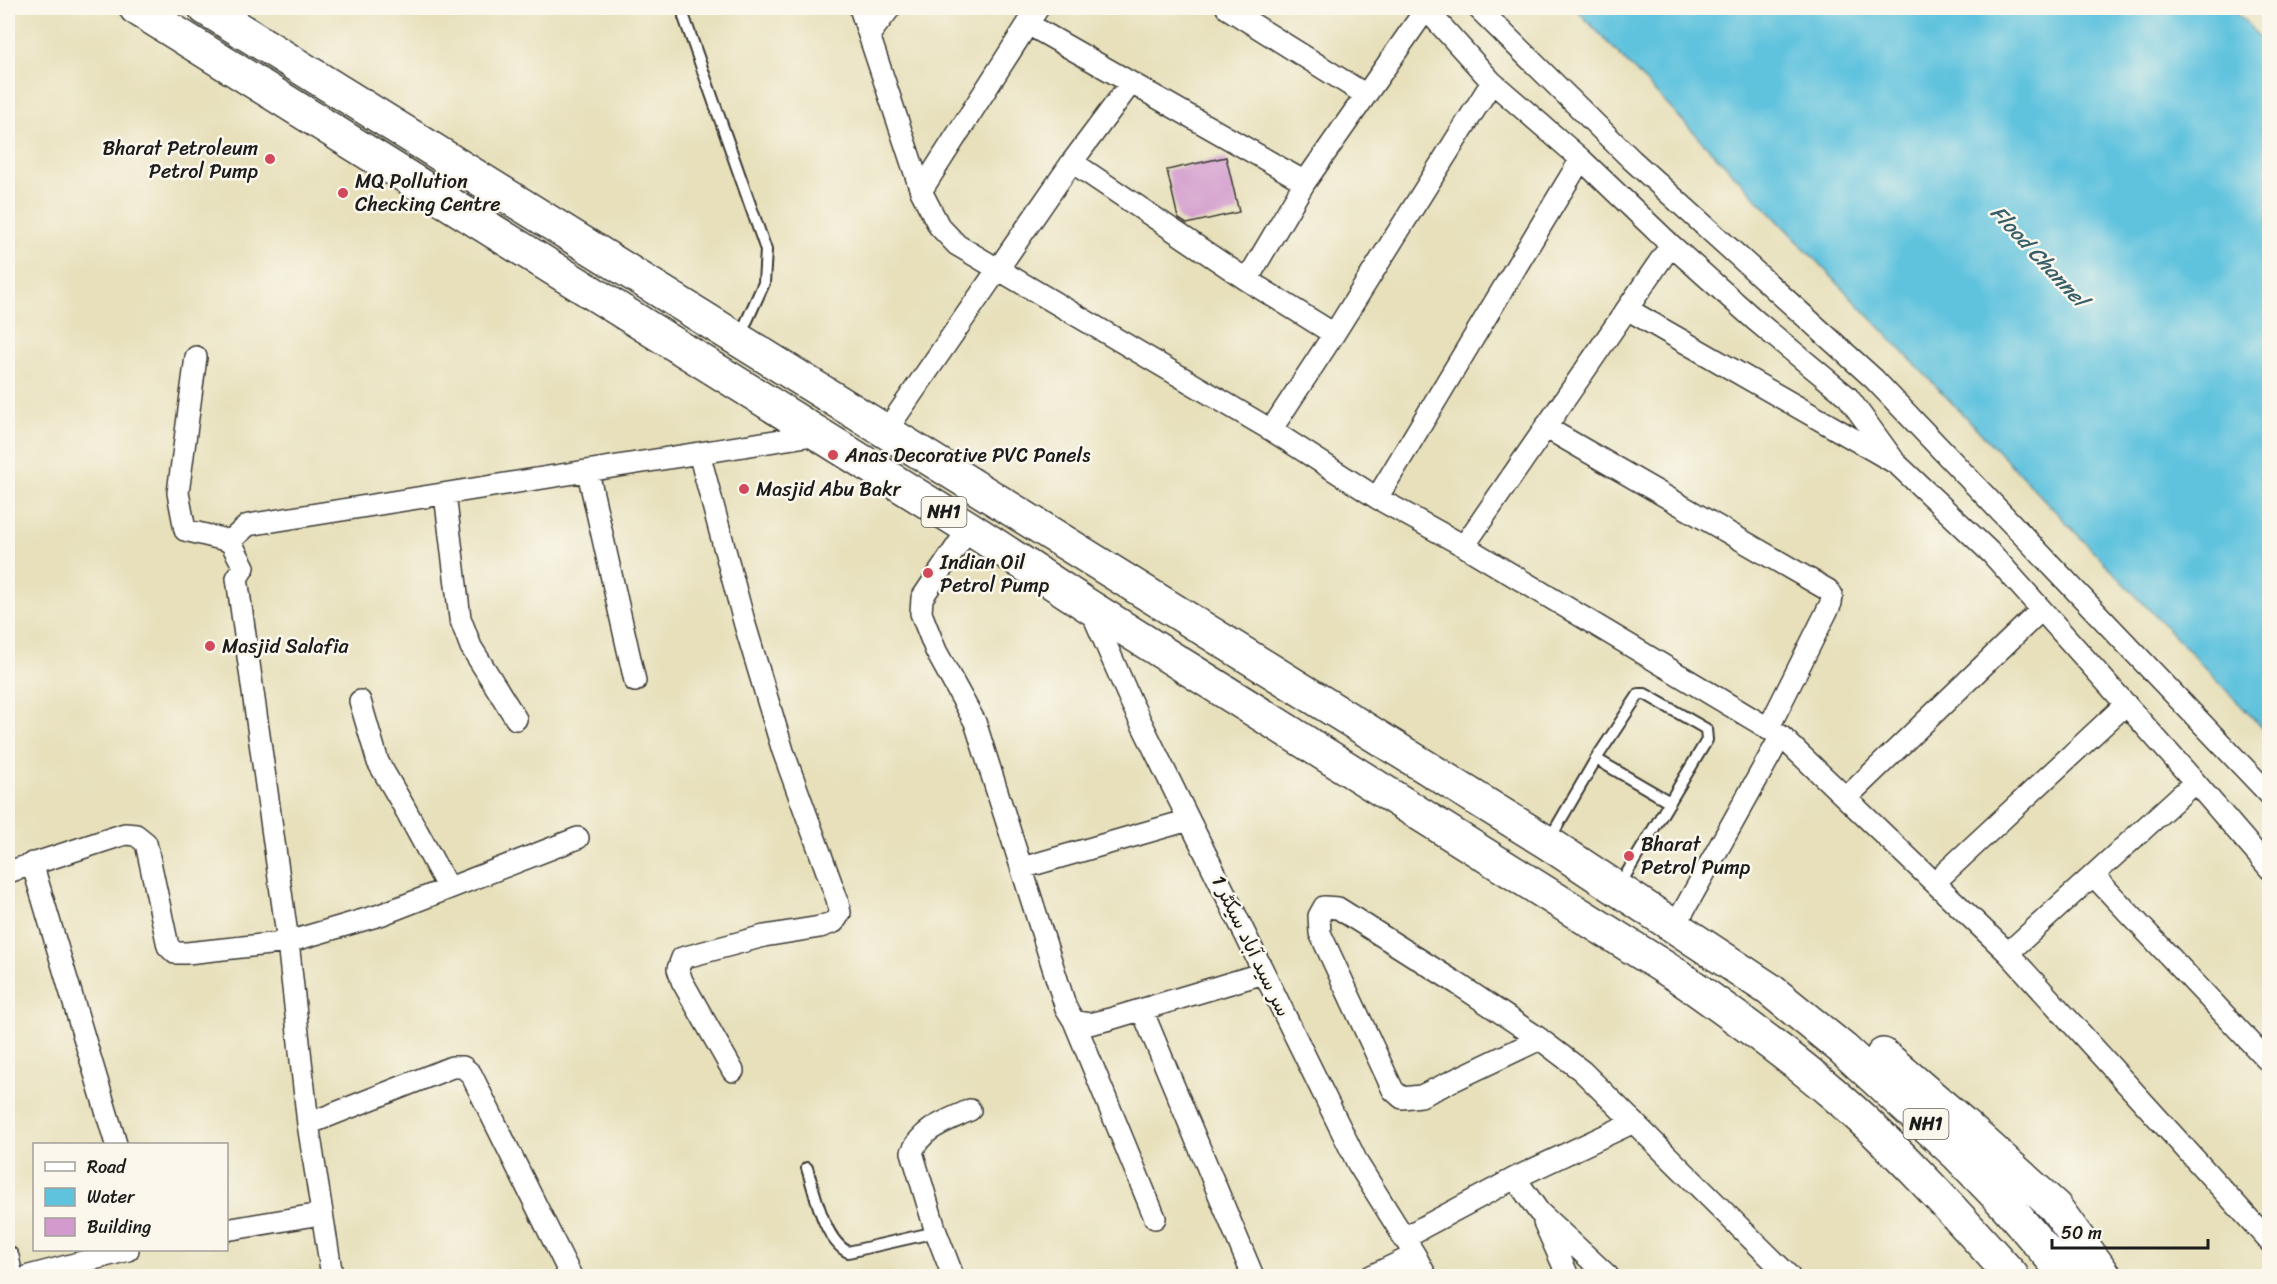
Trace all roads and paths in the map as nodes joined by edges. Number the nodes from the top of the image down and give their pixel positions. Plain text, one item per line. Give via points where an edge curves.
1 (136, 8) edge
2 (205, 8) edge
3 (860, 8) edge
4 (890, 8) edge
5 (1227, 8) edge
6 (1425, 8) edge
7 (1478, 8) edge
8 (1033, 16) edge
9 (684, 17) dead end
10 (869, 35) junction
11 (1492, 82) junction
12 (1131, 83) junction
13 (1366, 95) junction
14 (1581, 159) junction
15 (1072, 162) junction
16 (1305, 182) junction
17 (921, 191) junction
18 (1671, 245) junction
19 (996, 269) junction
20 (1247, 280) junction
21 (1627, 309) junction
22 (1334, 334) junction
23 (739, 339) junction
24 (196, 357) dead end
25 (1545, 427) junction
26 (1270, 430) junction
27 (886, 431) junction
28 (819, 434) junction
29 (699, 453) junction
30 (1897, 464) junction
31 (588, 472) junction
32 (445, 494) junction
33 (1377, 498) junction
34 (969, 528) junction
35 (230, 541) junction
36 (1464, 546) junction
37 (1090, 608) junction
38 (2041, 610) junction
39 (635, 681) dead end
40 (360, 701) dead end
41 (2126, 704) junction
42 (516, 719) dead end
43 (1775, 732) junction
44 (1596, 759) junction
45 (2195, 783) junction
46 (2270, 795) edge
47 (1847, 797) junction
48 (1670, 802) junction
49 (1189, 820) junction
50 (578, 838) dead end
51 (1548, 843) junction
52 (32, 863) junction
53 (1022, 868) junction
54 (2270, 869) edge
55 (8, 872) edge
56 (2093, 874) junction
57 (1935, 882) junction
58 (448, 888) junction
59 (1617, 888) junction
60 (1675, 926) junction
61 (288, 942) junction
62 (2008, 953) junction
63 (1728, 962) junction
64 (1264, 973) junction
65 (1706, 996) junction
66 (1142, 1010) junction
67 (1074, 1021) junction
68 (1540, 1039) junction
69 (2270, 1063) edge
70 (733, 1071) dead end
71 (970, 1110) dead end
72 (1634, 1122) junction
73 (308, 1124) junction
74 (116, 1143) edge
75 (807, 1168) dead end
76 (1515, 1178) junction
77 (1539, 1212) junction
78 (321, 1214) junction
79 (1155, 1218) dead end
80 (228, 1230) edge
81 (936, 1232) junction
82 (2270, 1242) edge
83 (1409, 1247) junction
84 (124, 1251) edge
85 (8, 1257) edge
86 (12, 1276) edge
87 (29, 1276) edge
88 (332, 1276) edge
89 (571, 1276) edge
90 (953, 1276) edge
91 (1253, 1276) edge
92 (1371, 1276) edge
93 (1426, 1276) edge
94 (1568, 1276) edge
95 (1608, 1276) edge
96 (1789, 1276) edge
97 (1994, 1276) edge
98 (2012, 1276) edge
99 (2067, 1276) edge
100 (2105, 1276) edge

1 - 28 highway, NH1
2 - 23 highway, NH1
3 - 10 street
4 - 10 street
5 - 13 street
6 - 11 street
6 - 13 street
7 - 46 street via 1632,160 1874,380
8 - 12 street
8 - 17 street
9 - 23 lane via 766,249 765,283
10 - 17 street
11 - 14 street
11 - 22 street
12 - 15 street
12 - 16 street
13 - 16 street
14 - 18 street
14 - 33 street
15 - 19 street
15 - 20 street
16 - 20 street
17 - 19 street via 939,226 957,245
18 - 21 street
18 - 30 street via 1848,397
19 - 26 street
19 - 27 street
20 - 22 street
21 - 25 street
21 - 30 street
22 - 26 street
23 - 27 highway, NH1
24 - 35 street via 178,493 183,521 185,530
25 - 36 street
25 - 43 street via 1832,595
26 - 33 street
27 - 51 highway, NH1
28 - 29 street
28 - 34 highway, NH1
29 - 31 street
29 - 70 street via 745,625 840,913 834,922 820,927 764,936 682,958 678,969 682,981
30 - 38 street via 1992,554
31 - 32 street
31 - 39 street
32 - 35 street via 248,525
32 - 42 street via 460,618 471,647
33 - 36 street
34 - 37 highway, NH1
34 - 53 street via 922,598 921,613 936,651 975,722
35 - 61 street via 244,567 237,578
36 - 43 street
37 - 49 street, سر سید آباد سیکٹر 1
37 - 65 highway, NH1 via 1587,917
38 - 41 street
38 - 47 street
40 - 58 street via 378,762
41 - 45 street
41 - 57 street
43 - 47 street
43 - 60 street
44 - 48 lane
44 - 48 lane via 1639,694 1706,729 1707,740
44 - 51 lane
45 - 54 street
45 - 56 street
47 - 57 street
48 - 59 lane
49 - 53 street
49 - 64 street, سر سید آباد سیکٹر 1
50 - 58 street
51 - 59 highway, NH1
52 - 55 street
52 - 61 street via 125,834 136,835 146,843 168,946 175,953
52 - 74 street
53 - 67 street via 1066,1008
56 - 62 street
56 - 69 street
57 - 62 street
58 - 61 street via 380,915
59 - 60 highway, NH1
60 - 63 highway, NH1
61 - 73 street
62 - 82 street
63 - 99 highway, NH1 via 1769,988 1843,1049 1957,1154
63 - 100 highway via 1803,993 1865,1041 2055,1207
64 - 66 street
64 - 83 street, سر سید آباد سیکٹر 1 via 1358,1164
65 - 97 highway via 1740,1037 1898,1180
65 - 98 highway, NH1 via 1836,1096
66 - 67 street via 1089,1024
66 - 91 street
67 - 79 street
68 - 68 street via 1421,1096 1402,1098 1393,1090 1320,933 1319,916 1324,907 1338,908
68 - 72 street via 1582,1071
71 - 81 street via 925,1132 912,1152
72 - 76 street
72 - 96 street
73 - 78 street
73 - 89 street via 452,1067 463,1067 471,1074
75 - 81 lane via 831,1237 839,1248 848,1252
76 - 77 street
76 - 83 street
77 - 94 street
77 - 95 street
78 - 80 street
78 - 88 street
81 - 90 street
83 - 92 street
83 - 93 street, سر سید آباد سیکٹر 1
84 - 87 street
85 - 86 street

